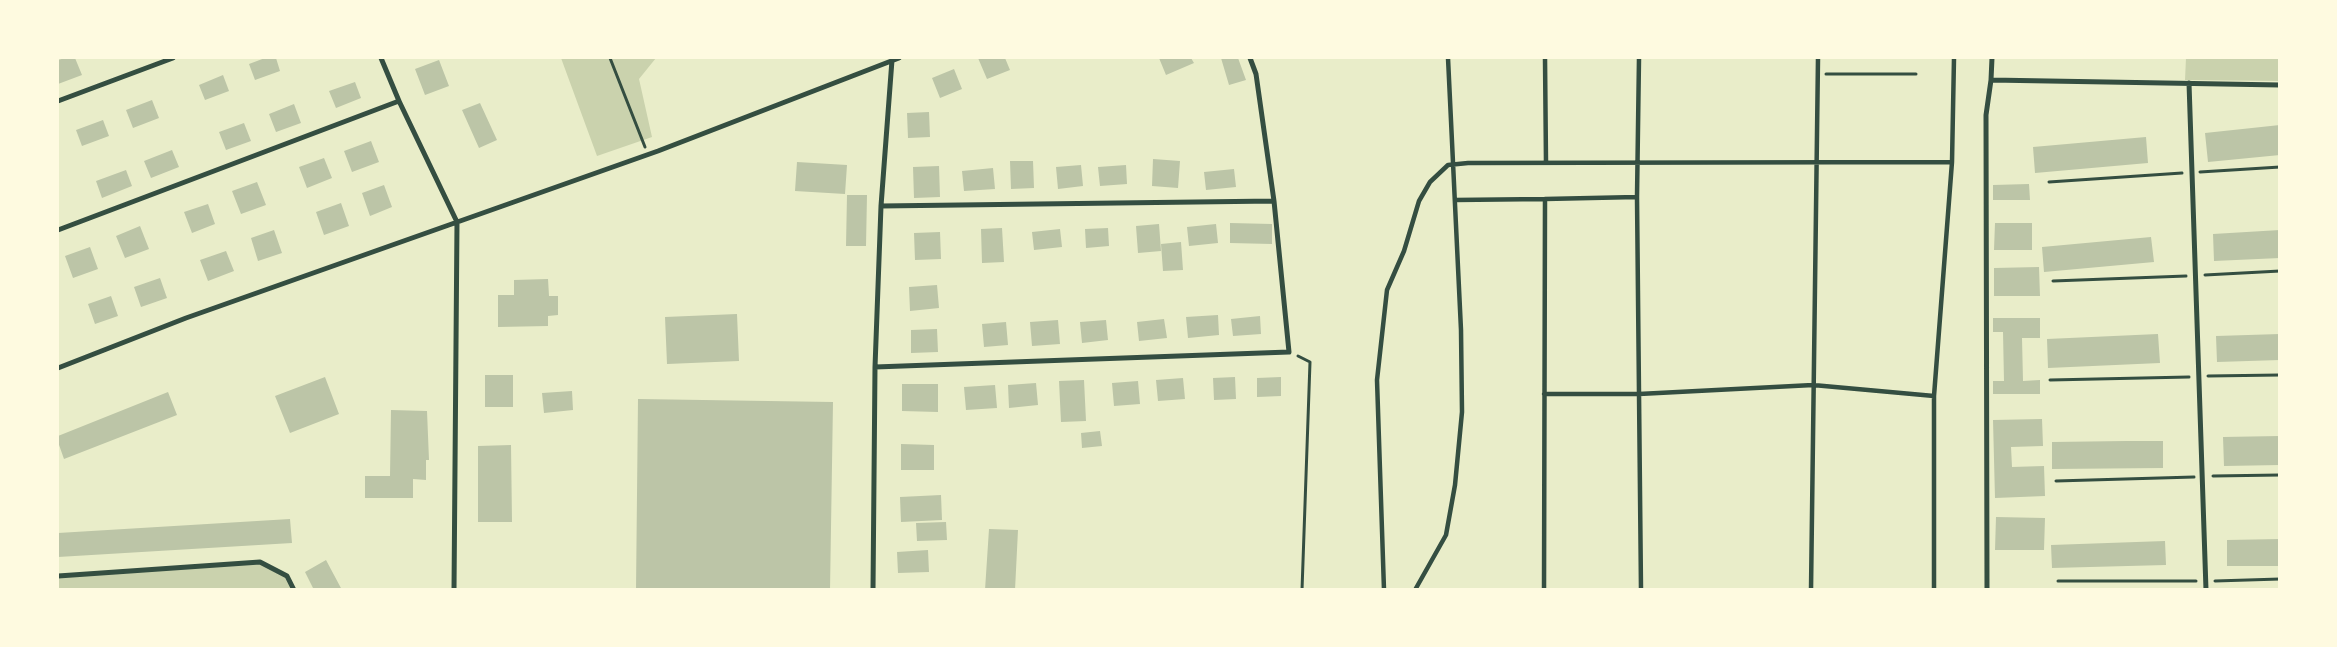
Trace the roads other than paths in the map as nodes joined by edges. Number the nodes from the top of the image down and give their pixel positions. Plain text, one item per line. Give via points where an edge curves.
1 (173, 58) edge
2 (381, 58) edge
3 (899, 58) edge
4 (1250, 58) edge
5 (1448, 58) edge
6 (1545, 58) edge
7 (1639, 58) edge
8 (1818, 58) edge
9 (1954, 58) edge
10 (1992, 58) edge
11 (892, 60) junction
12 (1991, 80) junction
13 (2189, 83) junction
14 (2280, 85) edge
15 (58, 101) edge
16 (399, 101) junction
17 (1952, 162) junction
18 (1816, 163) junction
19 (1453, 164) junction
20 (1546, 164) junction
21 (1638, 164) junction
22 (1637, 197) junction
23 (1545, 199) junction
24 (1455, 200) junction
25 (1274, 201) junction
26 (881, 206) junction
27 (457, 222) junction
28 (58, 230) edge
29 (875, 367) junction
30 (58, 368) edge
31 (1813, 385) junction
32 (1544, 394) junction
33 (1639, 394) junction
34 (1934, 396) junction
35 (58, 576) edge
36 (294, 590) edge
37 (454, 590) edge
38 (873, 590) edge
39 (1384, 590) edge
40 (1415, 590) edge
41 (1544, 590) edge
42 (1641, 590) edge
43 (1811, 590) edge
44 (1934, 590) edge
45 (1987, 590) edge
46 (2206, 590) edge

1 - 15 street
2 - 16 street
3 - 11 street
4 - 25 street via 1256,74
5 - 19 street
6 - 20 street
7 - 21 street
8 - 18 street
9 - 17 street
10 - 12 street
11 - 26 street
11 - 27 street via 647,155
12 - 13 street
12 - 45 street via 1986,115
13 - 14 street
13 - 46 street
16 - 27 street
16 - 28 street
17 - 18 street
17 - 34 street
18 - 21 street
18 - 31 street
19 - 20 street
19 - 24 street
19 - 39 street via 1430,182 1418,200 1404,251 1387,290 1377,380
20 - 21 street
21 - 22 street
22 - 23 street
22 - 33 street
23 - 24 street
23 - 32 street
24 - 40 street via 1462,330 1462,412 1455,485 1446,536
25 - 26 street
25 - 29 street via 1289,352
26 - 29 street
27 - 30 street via 186,318
27 - 37 street
29 - 38 street
31 - 33 street
31 - 34 street
31 - 43 street
32 - 33 street
32 - 41 street
33 - 42 street
34 - 44 street
35 - 36 street via 260,562 287,576

